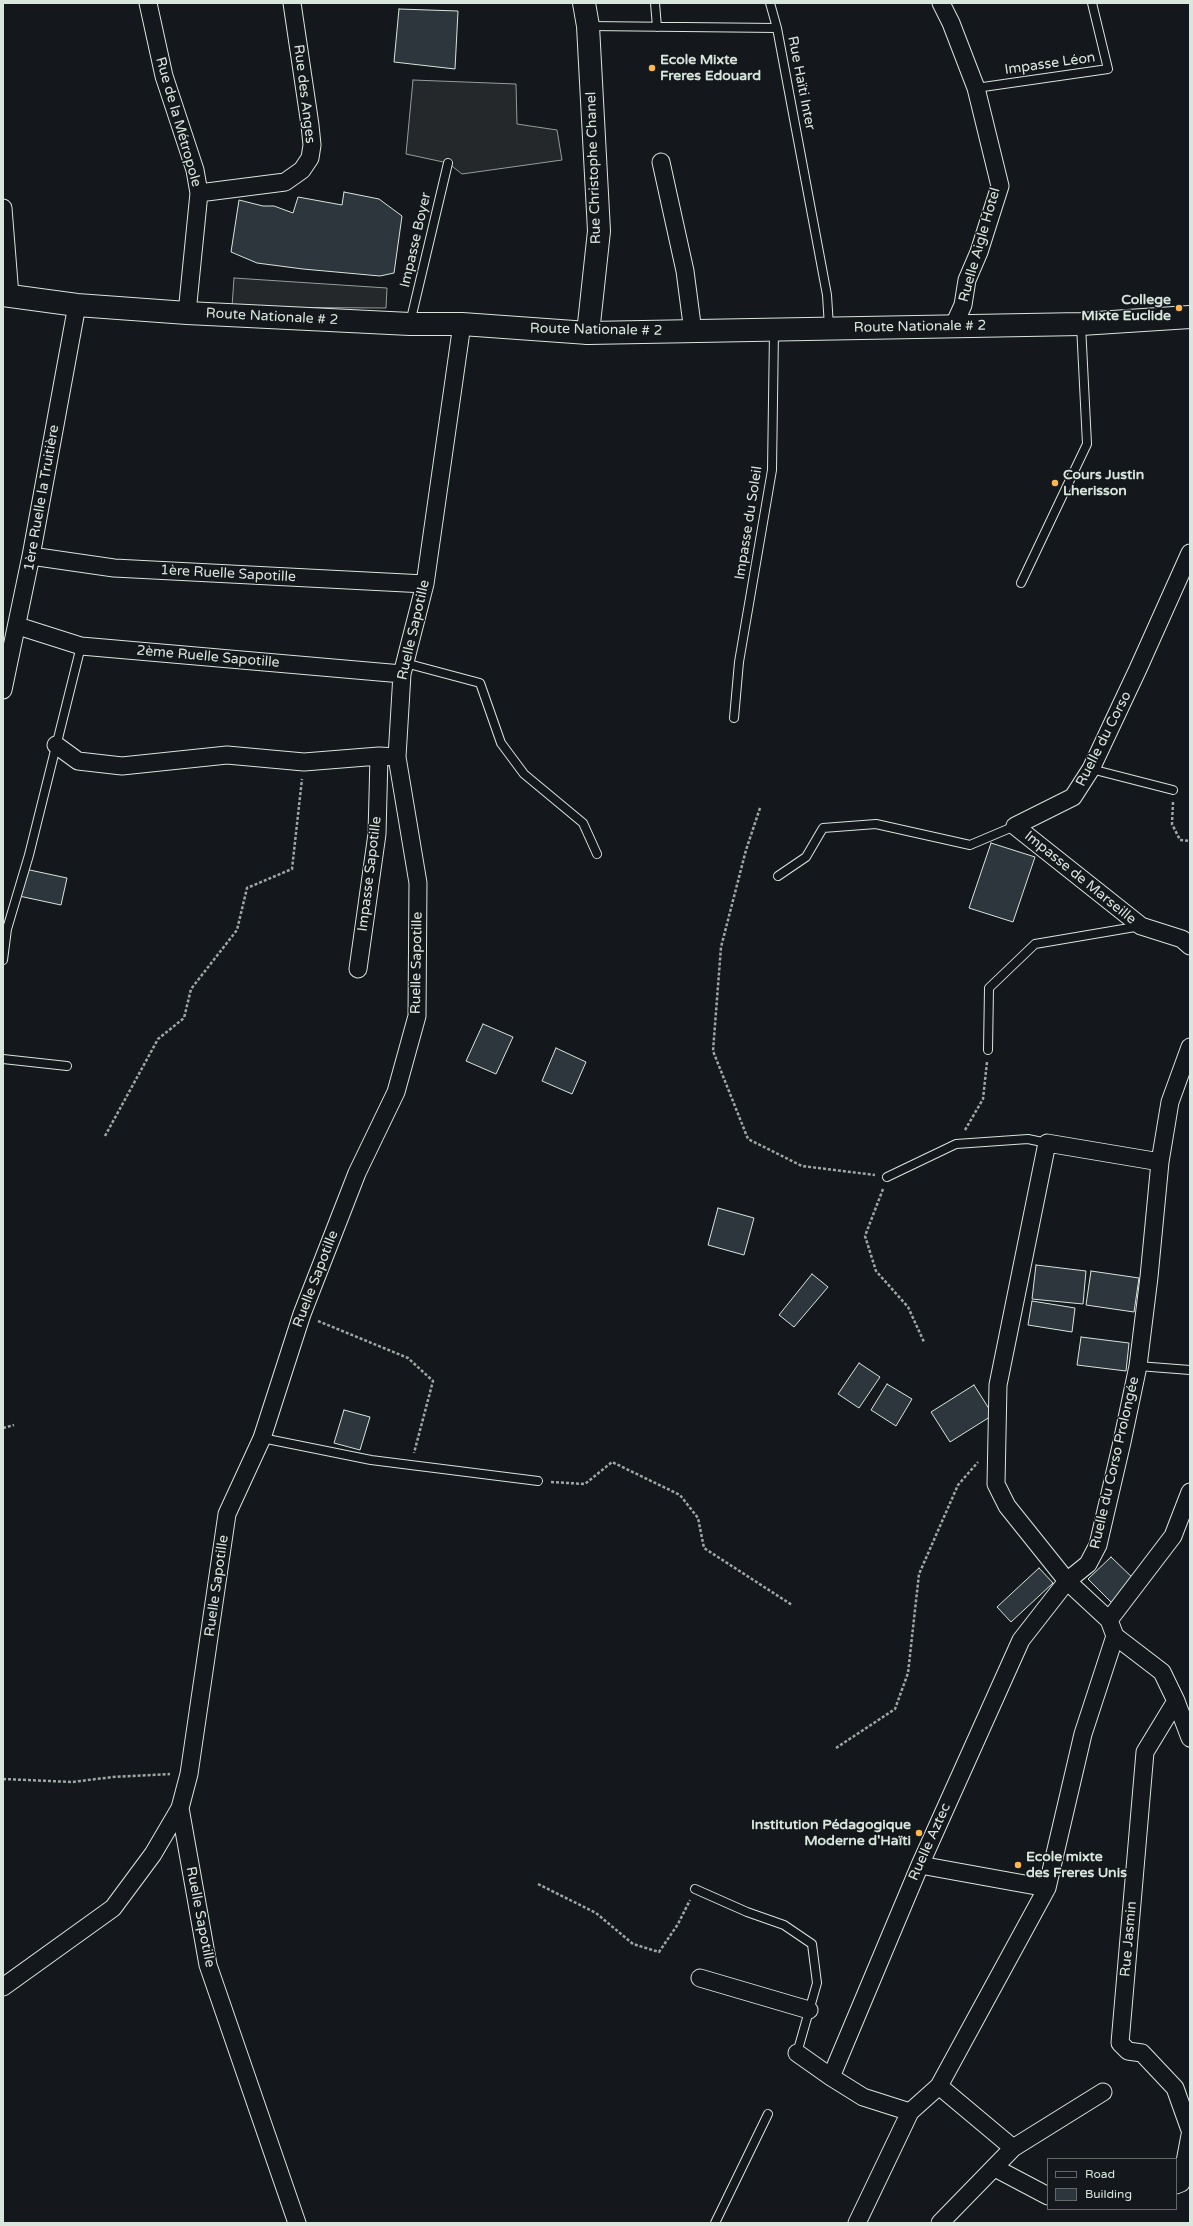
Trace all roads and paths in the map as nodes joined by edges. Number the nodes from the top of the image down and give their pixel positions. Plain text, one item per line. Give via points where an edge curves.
1 (148, 3) edge
2 (292, 3) edge
3 (584, 3) edge
4 (655, 3) edge
5 (770, 3) edge
6 (941, 3) edge
7 (1092, 3) edge
8 (588, 26) junction
9 (657, 27) junction
10 (777, 28) junction
11 (976, 88) junction
12 (661, 162) dead end
13 (448, 163) dead end
14 (199, 193) junction
15 (3, 208) edge
16 (6, 295) edge
17 (77, 305) junction
18 (187, 313) junction
19 (1190, 317) edge
20 (410, 324) junction
21 (462, 324) junction
22 (1081, 324) junction
23 (953, 326) junction
24 (829, 329) junction
25 (774, 331) junction
26 (693, 332) junction
27 (588, 333) junction
28 (1190, 553) edge
29 (32, 556) junction
30 (1021, 583) dead end
31 (426, 584) junction
32 (18, 626) junction
33 (81, 646) junction
34 (403, 669) junction
35 (3, 690) edge
36 (734, 718) dead end
37 (56, 744) junction
38 (379, 756) junction
39 (397, 757) junction
40 (304, 762) junction
41 (1091, 769) junction
42 (1173, 790) joint
43 (760, 808) dead end
44 (1015, 826) junction
45 (1190, 841) edge
46 (597, 854) dead end
47 (778, 876) dead end
48 (1141, 926) junction
49 (1190, 946) edge
50 (3, 960) edge
51 (358, 969) dead end
52 (1190, 1047) edge
53 (988, 1050) joint
54 (3, 1059) edge
55 (67, 1066) dead end
56 (105, 1136) dead end
57 (1047, 1143) junction
58 (956, 1144) junction
59 (1160, 1162) junction
60 (887, 1177) junction
61 (302, 1314) junction
62 (924, 1342) dead end
63 (1138, 1366) junction
64 (1190, 1370) edge
65 (14, 1425) dead end
66 (3, 1428) edge
67 (262, 1438) junction
68 (995, 1442) junction
69 (411, 1465) junction
70 (538, 1481) joint
71 (1190, 1492) edge
72 (1067, 1581) junction
73 (792, 1606) dead end
74 (1112, 1628) junction
75 (1176, 1701) junction
76 (1190, 1738) edge
77 (836, 1748) dead end
78 (189, 1774) junction
79 (3, 1779) edge
80 (180, 1808) junction
81 (920, 1865) junction
82 (538, 1884) dead end
83 (1047, 1888) junction
84 (695, 1889) joint
85 (700, 1978) dead end
86 (3, 1987) edge
87 (809, 2010) junction
88 (797, 2053) joint
89 (831, 2077) junction
90 (939, 2086) junction
91 (1104, 2092) dead end
92 (910, 2112) junction
93 (768, 2114) dead end
94 (1190, 2130) edge
95 (1190, 2135) edge
96 (1013, 2148) junction
97 (995, 2168) junction
98 (1177, 2185) edge
99 (1047, 2195) edge
100 (297, 2223) edge
101 (715, 2223) edge
102 (857, 2223) edge
103 (940, 2223) edge

1 - 14 street, Rue de la Métropole via 164,76 195,170
2 - 14 street, Rue des Anges via 310,125 310,158 302,170 285,182
3 - 8 main road, Rue Christophe Chanel
4 - 9 lane
5 - 10 lane
6 - 11 street, Ruelle Aigle Hotel
7 - 11 lane, Impasse Léon via 1108,69
8 - 9 lane, Rue Haïti Inter
8 - 27 main road, Rue Christophe Chanel via 599,231
9 - 10 lane, Rue Haïti Inter
10 - 24 lane, Rue Haïti Inter via 827,296
11 - 23 street, Ruelle Aigle Hotel via 1000,186 979,252 967,280 963,305
12 - 26 street via 685,271
13 - 20 lane, Impasse Boyer
14 - 18 street, Rue de la Métropole
15 - 16 street
16 - 17 main road, Route Nationale # 2
17 - 18 main road, Route Nationale # 2
17 - 29 street, 1ère Ruelle la Truitière
18 - 20 main road, Route Nationale # 2
19 - 22 main road, Route Nationale # 2
20 - 21 main road, Route Nationale # 2
21 - 27 main road, Route Nationale # 2
21 - 31 street, Ruelle Sapotille
22 - 23 main road, Route Nationale # 2
22 - 30 lane via 1087,444
23 - 24 main road, Route Nationale # 2
24 - 25 main road, Route Nationale # 2
25 - 26 main road, Route Nationale # 2
25 - 36 lane, Impasse du Soleil via 772,470 739,662
26 - 27 main road, Route Nationale # 2
28 - 41 street, Ruelle du Corso
29 - 31 street, 1ère Ruelle Sapotille via 114,568
29 - 32 street, 1ère Ruelle la Truitière
31 - 34 street, Ruelle Sapotille
32 - 33 street, 2ème Ruelle Sapotille
32 - 35 street, 1ère Ruelle la Truitière
33 - 34 street, 2ème Ruelle Sapotille
33 - 37 lane
34 - 39 street, Ruelle Sapotille
34 - 46 lane via 480,683 501,743 524,774 583,823
37 - 40 street via 78,761 122,766 227,755
37 - 50 lane via 29,855 7,929
38 - 39 street
38 - 40 street
38 - 51 street, Impasse Sapotille via 377,834
39 - 61 street, Ruelle Sapotille via 418,883 417,1016 396,1092 357,1173
40 - 56 path via 292,869 247,888 237,930 191,989 184,1018 158,1039
41 - 42 lane
41 - 44 street, Ruelle du Corso via 1073,798
42 - 45 path via 1172,824 1180,840
43 - 60 path via 746,850 721,947 713,1051 748,1139 802,1166
44 - 47 lane, Ruelle du Corso via 970,845 876,824 823,828 806,856
44 - 48 street, Impasse de Marseille
48 - 49 street, Impasse de Marseille via 1182,939
48 - 53 lane via 1035,944 989,988
52 - 59 street, Ruelle du Corso Prolongée via 1170,1102
53 - 58 path via 983,1100
54 - 55 lane
57 - 58 lane via 1028,1139
57 - 59 street
57 - 68 street via 998,1385
58 - 60 lane
59 - 63 street, Ruelle du Corso Prolongée
60 - 62 path via 865,1236 876,1271 908,1307
61 - 67 street, Ruelle Sapotille
61 - 69 path via 408,1358 433,1382
63 - 64 lane
63 - 72 street, Ruelle du Corso Prolongée via 1098,1545 1088,1564
65 - 66 path
67 - 69 lane via 371,1460
67 - 78 street, Ruelle Sapotille via 227,1514
68 - 72 street via 996,1484 1007,1506
68 - 77 path via 958,1485 919,1574 908,1673 895,1709
69 - 70 lane
70 - 73 path via 585,1484 612,1462 680,1495 698,1518 704,1548
71 - 74 street via 1174,1536
72 - 74 street
72 - 81 street, Ruelle Aztec via 1021,1640
74 - 75 street via 1162,1672
74 - 83 street
75 - 76 street
75 - 94 street, Rue Jasmin via 1145,1752 1120,2043 1128,2051 1142,2053 1174,2088
78 - 79 path via 113,1777 72,1782
78 - 80 street, Ruelle Sapotille
80 - 86 street via 153,1854 113,1908
80 - 100 street, Ruelle Sapotille via 208,1965
81 - 83 street
81 - 89 street, Ruelle Aztec
82 - 84 path via 596,1913 633,1944 659,1952 678,1924
83 - 90 street
84 - 87 lane via 784,1925 812,1944 817,1983
85 - 87 street
87 - 88 lane
88 - 89 street
89 - 92 street via 863,2098
90 - 92 street
90 - 96 street
91 - 96 street
92 - 102 street
93 - 101 lane
95 - 98 street via 1181,2183
96 - 97 street
97 - 99 street
97 - 103 street

